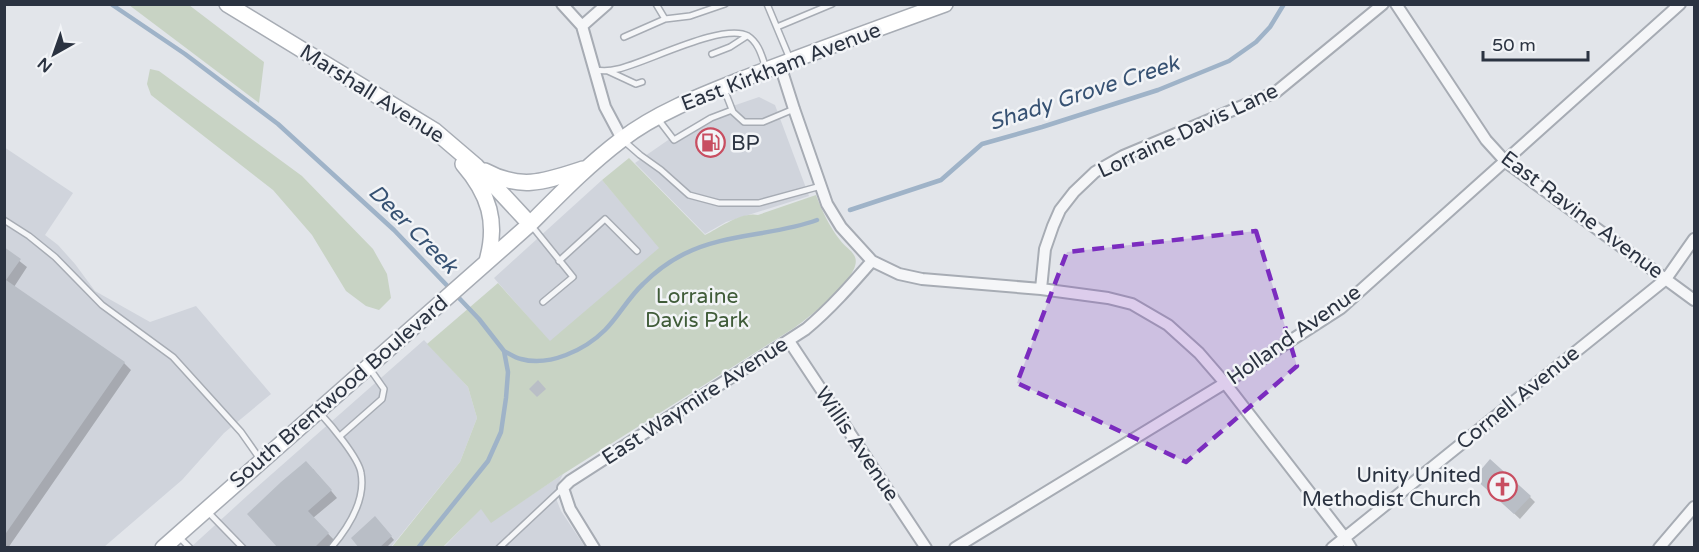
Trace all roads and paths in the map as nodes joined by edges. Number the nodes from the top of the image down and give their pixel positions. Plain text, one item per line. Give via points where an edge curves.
1 (228, 4) edge
2 (562, 4) edge
3 (607, 4) edge
4 (656, 4) edge
5 (725, 4) edge
6 (767, 4) edge
7 (832, 4) edge
8 (945, 4) edge
9 (1383, 4) edge
10 (1396, 4) edge
11 (1680, 4) edge
12 (665, 19) junction
13 (582, 26) junction
14 (777, 27) junction
15 (747, 36) junction
16 (624, 37) dead end
17 (712, 54) dead end
18 (779, 65) junction
19 (594, 70) junction
20 (608, 71) junction
21 (642, 82) dead end
22 (723, 87) junction
23 (794, 109) junction
24 (732, 110) junction
25 (657, 118) junction
26 (435, 131) junction
27 (622, 139) junction
28 (1506, 162) junction
29 (476, 166) junction
30 (588, 167) junction
31 (821, 186) junction
32 (4, 220) edge
33 (530, 224) junction
34 (1695, 239) edge
35 (637, 251) dead end
36 (487, 261) junction
37 (559, 261) junction
38 (872, 261) junction
39 (1666, 279) junction
40 (1041, 289) junction
41 (1695, 300) edge
42 (543, 302) dead end
43 (789, 341) junction
44 (369, 367) junction
45 (1225, 383) junction
46 (318, 411) junction
47 (340, 436) junction
48 (261, 461) junction
49 (563, 488) junction
50 (1695, 507) edge
51 (206, 509) junction
52 (176, 535) junction
53 (1348, 543) edge
54 (163, 548) edge
55 (190, 548) edge
56 (243, 548) edge
57 (331, 548) edge
58 (499, 548) edge
59 (594, 548) edge
60 (926, 548) edge
61 (955, 548) edge
62 (1332, 548) edge
63 (1659, 548) edge

1 - 26 main road, Marshall Avenue
2 - 13 street
3 - 13 street
4 - 12 lane
5 - 12 lane via 690,16
6 - 14 lane
7 - 14 lane
8 - 18 main road, East Kirkham Avenue
9 - 40 street, Lorraine Davis Lane via 1276,92 1123,156 1095,172 1060,210 1045,249
10 - 28 street, East Ravine Avenue via 1486,140
11 - 28 street, Holland Avenue
12 - 16 lane
13 - 19 street
14 - 18 lane
15 - 17 lane
15 - 18 lane
15 - 20 lane via 719,35
18 - 22 main road, East Kirkham Avenue
18 - 23 street
19 - 20 lane
19 - 27 street via 605,107
20 - 21 lane via 636,84
22 - 24 lane
22 - 25 main road, East Kirkham Avenue
23 - 24 lane via 763,122 744,122
23 - 31 street
24 - 25 lane via 711,117 674,140
25 - 27 main road, East Kirkham Avenue
26 - 29 main road, Marshall Avenue
26 - 36 main road via 468,170 490,206 491,246
27 - 30 main road, South Brentwood Boulevard
27 - 31 lane via 689,195 719,203 759,203
28 - 39 street, East Ravine Avenue
28 - 45 street, Holland Avenue via 1341,308
29 - 30 main road via 498,178 524,183 545,182
29 - 33 main road, Marshall Avenue
30 - 33 main road, South Brentwood Boulevard
31 - 38 street via 841,227
32 - 48 lane via 55,256 102,305 173,357 241,432
33 - 36 main road, South Brentwood Boulevard
33 - 37 lane
34 - 39 street, Cornell Avenue
35 - 37 lane via 605,219
36 - 44 main road, South Brentwood Boulevard
37 - 42 lane via 573,277
38 - 40 street via 922,279
38 - 43 street, East Waymire Avenue via 825,313
39 - 41 street, East Ravine Avenue
39 - 53 street, Cornell Avenue
40 - 45 street via 1132,304 1168,325
43 - 49 street, East Waymire Avenue
43 - 60 street, Willis Avenue
44 - 46 main road, South Brentwood Boulevard
44 - 47 lane via 384,389 382,399
45 - 53 street
45 - 61 street, Holland Avenue
46 - 47 lane
46 - 48 main road, South Brentwood Boulevard
47 - 57 lane via 361,471 361,491 352,518
48 - 51 main road, South Brentwood Boulevard
49 - 58 lane
49 - 59 street via 570,509
50 - 63 street
51 - 52 main road, South Brentwood Boulevard
51 - 56 lane
52 - 54 main road, South Brentwood Boulevard
52 - 55 lane
53 - 62 street, Cornell Avenue

